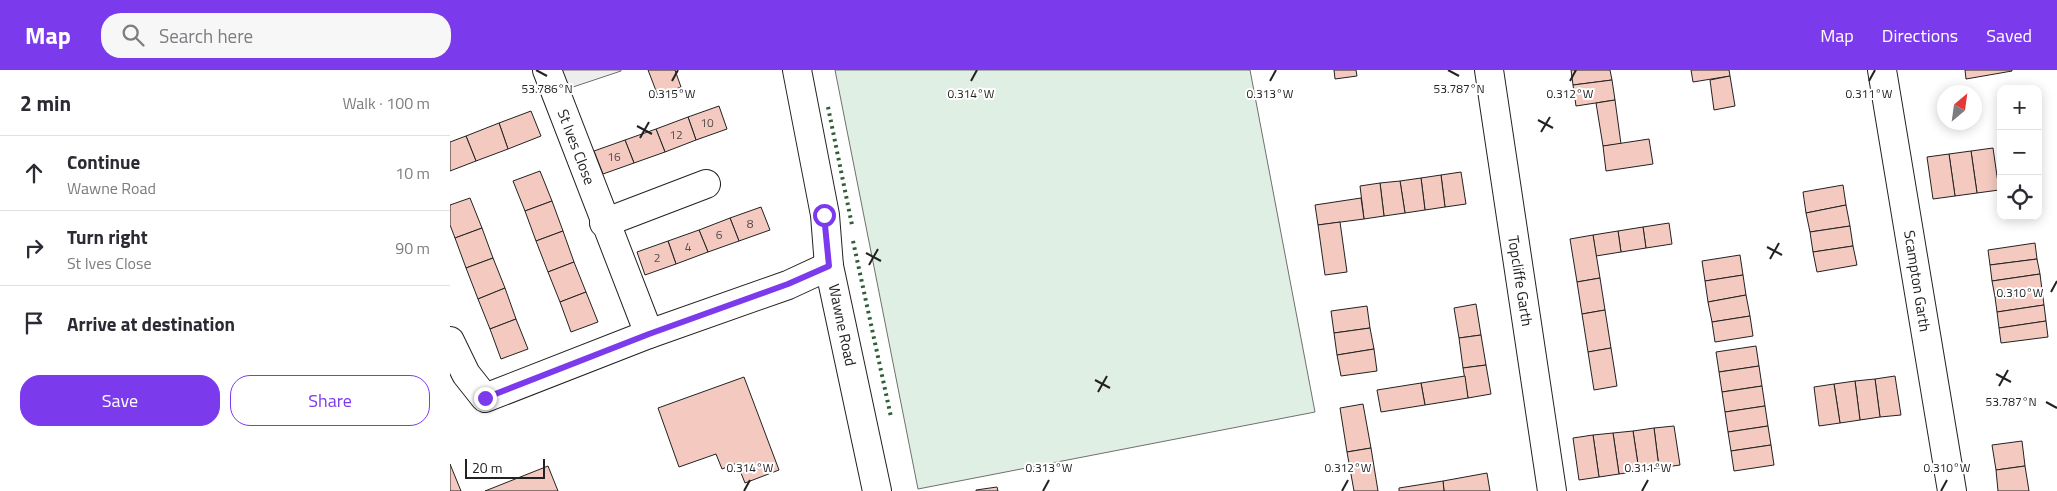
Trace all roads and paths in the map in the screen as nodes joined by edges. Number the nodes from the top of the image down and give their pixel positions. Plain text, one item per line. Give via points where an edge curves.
1 (547, 70) edge
2 (797, 70) edge
3 (1489, 70) edge
4 (1882, 70) edge
5 (706, 184) dead end
6 (604, 223) junction
7 (829, 266) junction
8 (649, 334) junction
9 (450, 341) edge
10 (877, 491) edge
11 (1552, 491) edge
12 (1952, 491) edge

1 - 6 street, St Ives Close
2 - 7 street, Wawne Road via 824,215
3 - 11 street, Topcliffe Garth
4 - 12 street, Scampton Garth
5 - 6 street
6 - 8 street, St Ives Close
7 - 8 street
7 - 10 street, Wawne Road
8 - 9 street via 485,398 466,374

